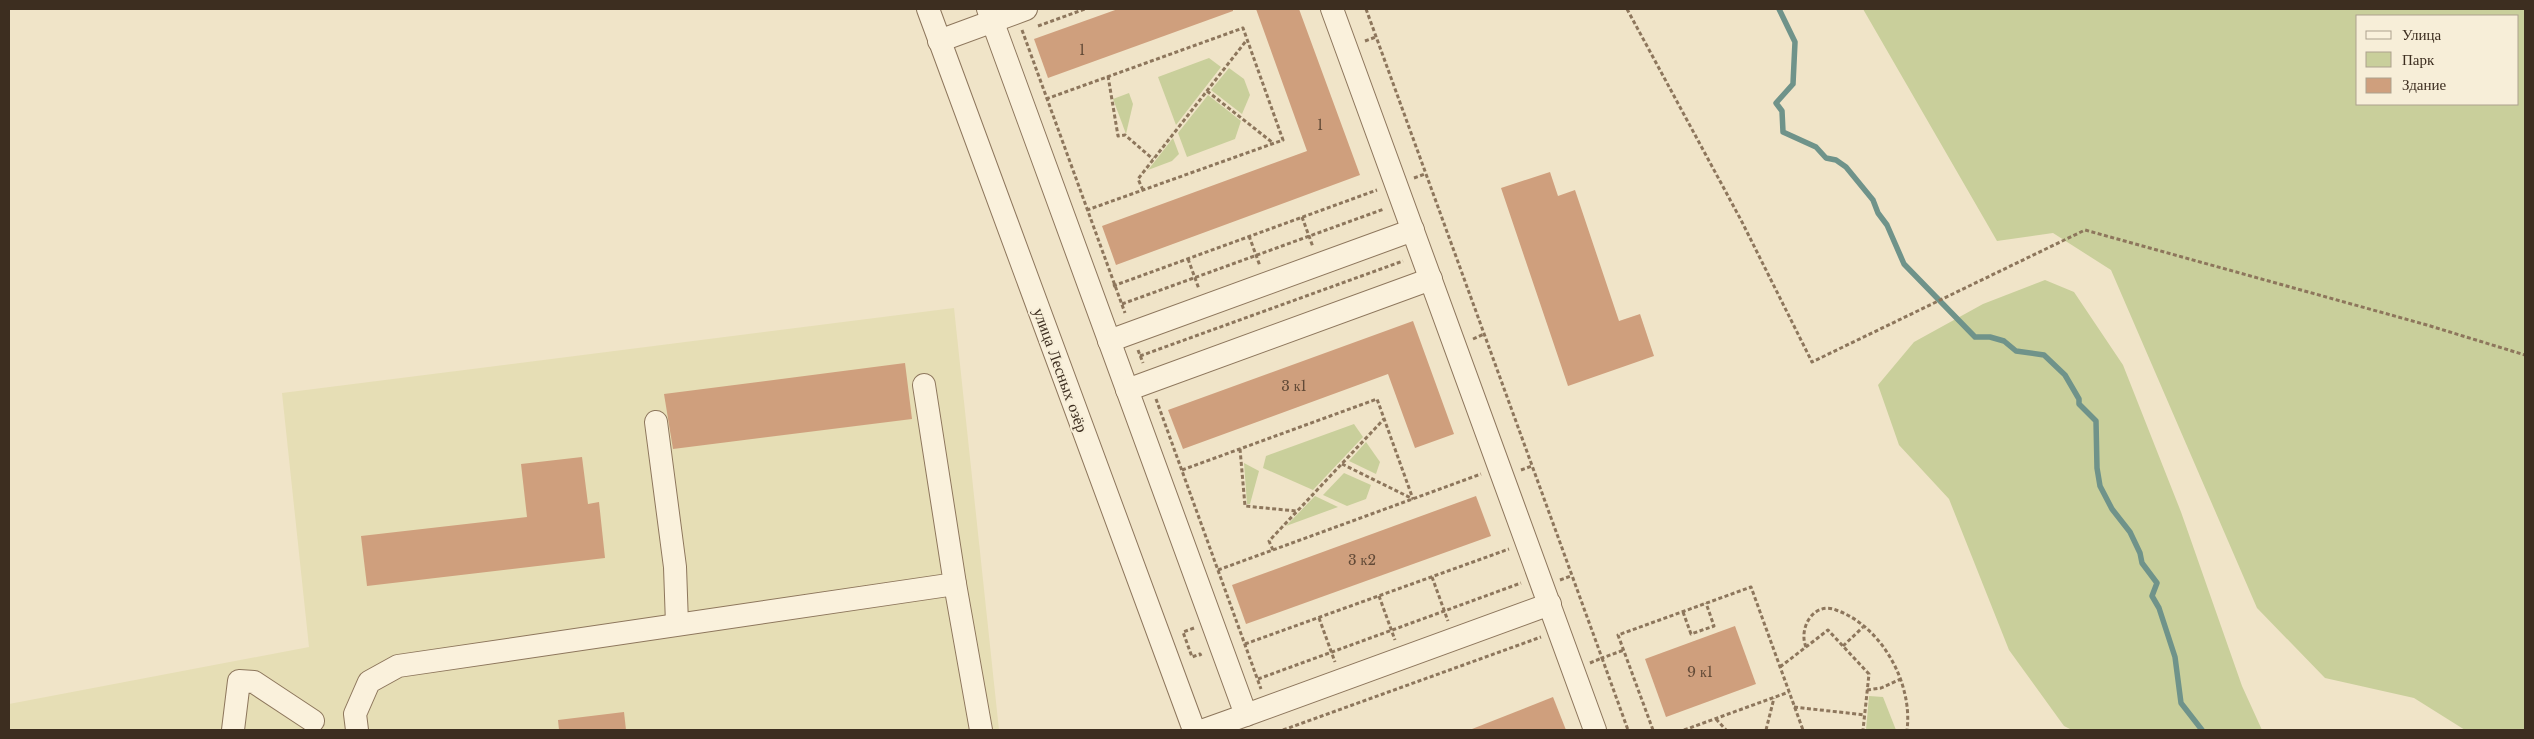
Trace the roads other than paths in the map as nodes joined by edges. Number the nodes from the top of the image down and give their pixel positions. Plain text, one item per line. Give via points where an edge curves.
1 (928, 9) edge
2 (1026, 9) edge
3 (1332, 9) edge
4 (990, 15) edge
5 (939, 41) junction
6 (1413, 230) junction
7 (1431, 279) junction
8 (1109, 341) junction
9 (924, 385) dead end
10 (1127, 390) junction
11 (656, 422) dead end
12 (955, 584) junction
13 (1541, 607) junction
14 (677, 624) junction
15 (1246, 715) junction
16 (313, 721) dead end
17 (233, 730) edge
18 (357, 730) edge
19 (981, 730) edge
20 (1194, 730) edge
21 (1204, 730) edge
22 (1595, 730) edge

1 - 5 street, улица Лесных озёр
2 - 4 street
3 - 6 street
4 - 5 street
4 - 8 street
5 - 20 street, улица Лесных озёр
6 - 7 street
6 - 8 street
7 - 10 street
7 - 13 street
8 - 10 street
9 - 12 street
10 - 15 street
11 - 14 street via 675,567
12 - 14 street
12 - 19 street
13 - 15 street
13 - 22 street
14 - 18 street via 398,666 368,682 355,714
15 - 21 street
16 - 17 street via 254,682 239,681

